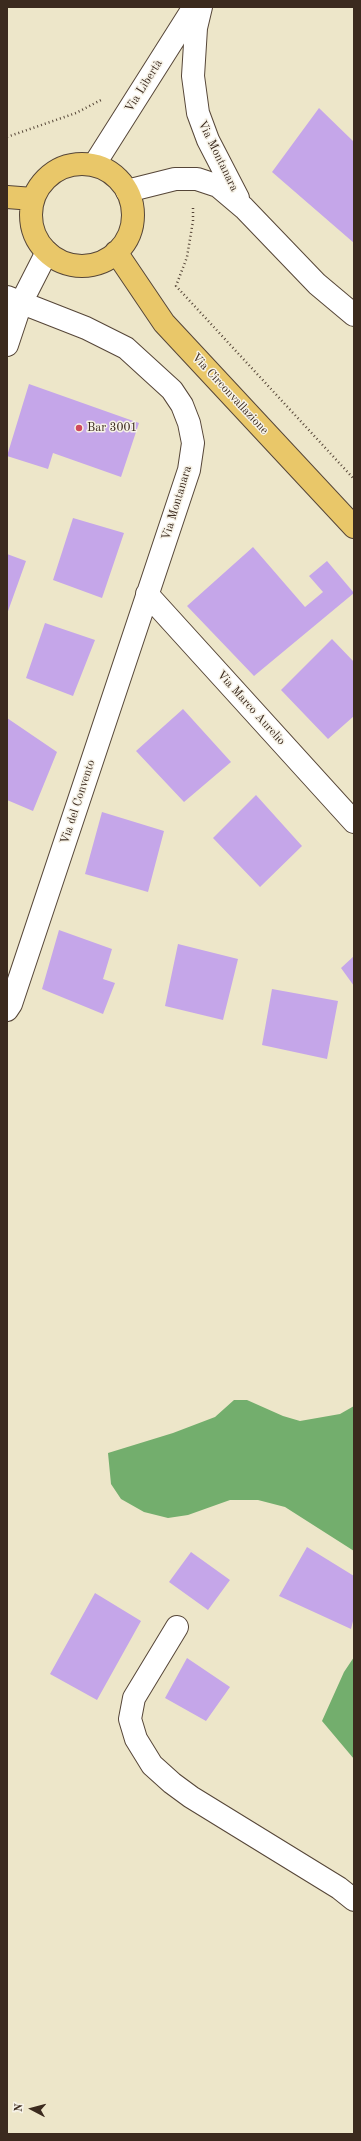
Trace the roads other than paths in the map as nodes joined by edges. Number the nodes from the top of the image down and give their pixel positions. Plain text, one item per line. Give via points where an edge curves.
1 (194, 7) edge
2 (201, 7) edge
3 (94, 165) junction
4 (127, 191) junction
5 (7, 197) edge
6 (33, 199) junction
7 (244, 208) junction
8 (47, 252) junction
9 (116, 252) junction
10 (14, 300) edge
11 (354, 315) edge
12 (7, 345) edge
13 (354, 527) edge
14 (147, 594) junction
15 (354, 822) edge
16 (7, 1010) edge
17 (177, 1626) dead end
18 (354, 1900) edge

1 - 3 street, Via Libertà
2 - 7 street, Via Montanara via 196,28 193,76 198,113 208,140
3 - 4 main road via 114,175
3 - 6 main road via 69,165 57,170 47,177
4 - 7 street, Via Montanara via 175,179 197,179 218,186
4 - 9 main road via 132,217 130,230 125,242
5 - 6 main road
6 - 8 main road via 32,222 40,244
7 - 11 street, Via Montanara via 317,284
8 - 9 main road via 70,264 82,266 106,259
8 - 10 street
9 - 13 main road, Via Circonvallazione via 164,323
10 - 12 street
10 - 14 street, Via Montanara via 86,328 126,348 172,390 182,406 193,443 189,470
14 - 15 street, Via Marco Aurelio
14 - 16 street, Via del Convento
17 - 18 street via 134,1698 130,1719 136,1739 148,1758 172,1783 191,1797 339,1888

